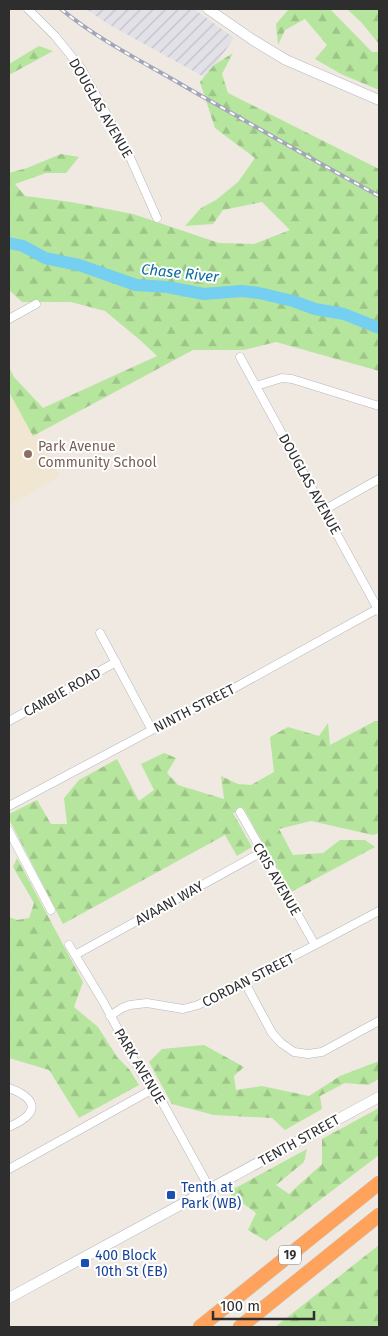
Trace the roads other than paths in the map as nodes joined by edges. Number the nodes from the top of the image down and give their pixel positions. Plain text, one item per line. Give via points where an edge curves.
1 (28, 9) edge
2 (208, 9) edge
3 (379, 100) edge
4 (157, 218) dead end
5 (36, 304) dead end
6 (9, 319) edge
7 (240, 357) dead end
8 (256, 386) junction
9 (379, 406) edge
10 (379, 479) edge
11 (324, 510) junction
12 (379, 610) edge
13 (100, 633) dead end
14 (116, 662) junction
15 (9, 721) edge
16 (152, 730) junction
17 (9, 806) edge
18 (240, 812) dead end
19 (9, 831) edge
20 (262, 852) junction
21 (51, 910) dead end
22 (379, 911) edge
23 (70, 945) dead end
24 (315, 946) junction
25 (75, 954) junction
26 (244, 981) junction
27 (110, 1016) junction
28 (379, 1021) edge
29 (9, 1088) edge
30 (153, 1089) junction
31 (379, 1097) edge
32 (9, 1127) edge
33 (9, 1169) edge
34 (379, 1183) edge
35 (210, 1189) junction
36 (379, 1215) edge
37 (9, 1298) edge
38 (200, 1327) edge
39 (240, 1327) edge

1 - 4 street, DOUGLAS AVENUE via 81,68 129,155
2 - 3 street via 286,60
5 - 6 street
7 - 8 street, DOUGLAS AVENUE
8 - 9 street via 282,378 292,379
8 - 11 street, DOUGLAS AVENUE
10 - 11 street
11 - 12 street, DOUGLAS AVENUE
12 - 16 street, NINTH STREET
13 - 14 street
14 - 15 street, CAMBIE ROAD
14 - 16 street
16 - 17 street, NINTH STREET
18 - 20 street, CRIS AVENUE
19 - 21 street
20 - 24 street, CRIS AVENUE
20 - 25 street, AVAANI WAY
22 - 24 street, CORDAN STREET
23 - 25 street, PARK AVENUE
24 - 26 street, CORDAN STREET
25 - 27 street, PARK AVENUE
26 - 27 street, CORDAN STREET via 198,1005 183,1009 147,1003 130,1005
26 - 28 street via 272,1033 294,1052 322,1052
27 - 30 street, PARK AVENUE
29 - 32 street via 28,1098 31,1108 25,1118
30 - 33 street
30 - 35 street, PARK AVENUE
31 - 35 street, TENTH STREET
34 - 38 highway, 19
35 - 37 street, TENTH STREET
36 - 39 highway, 19

